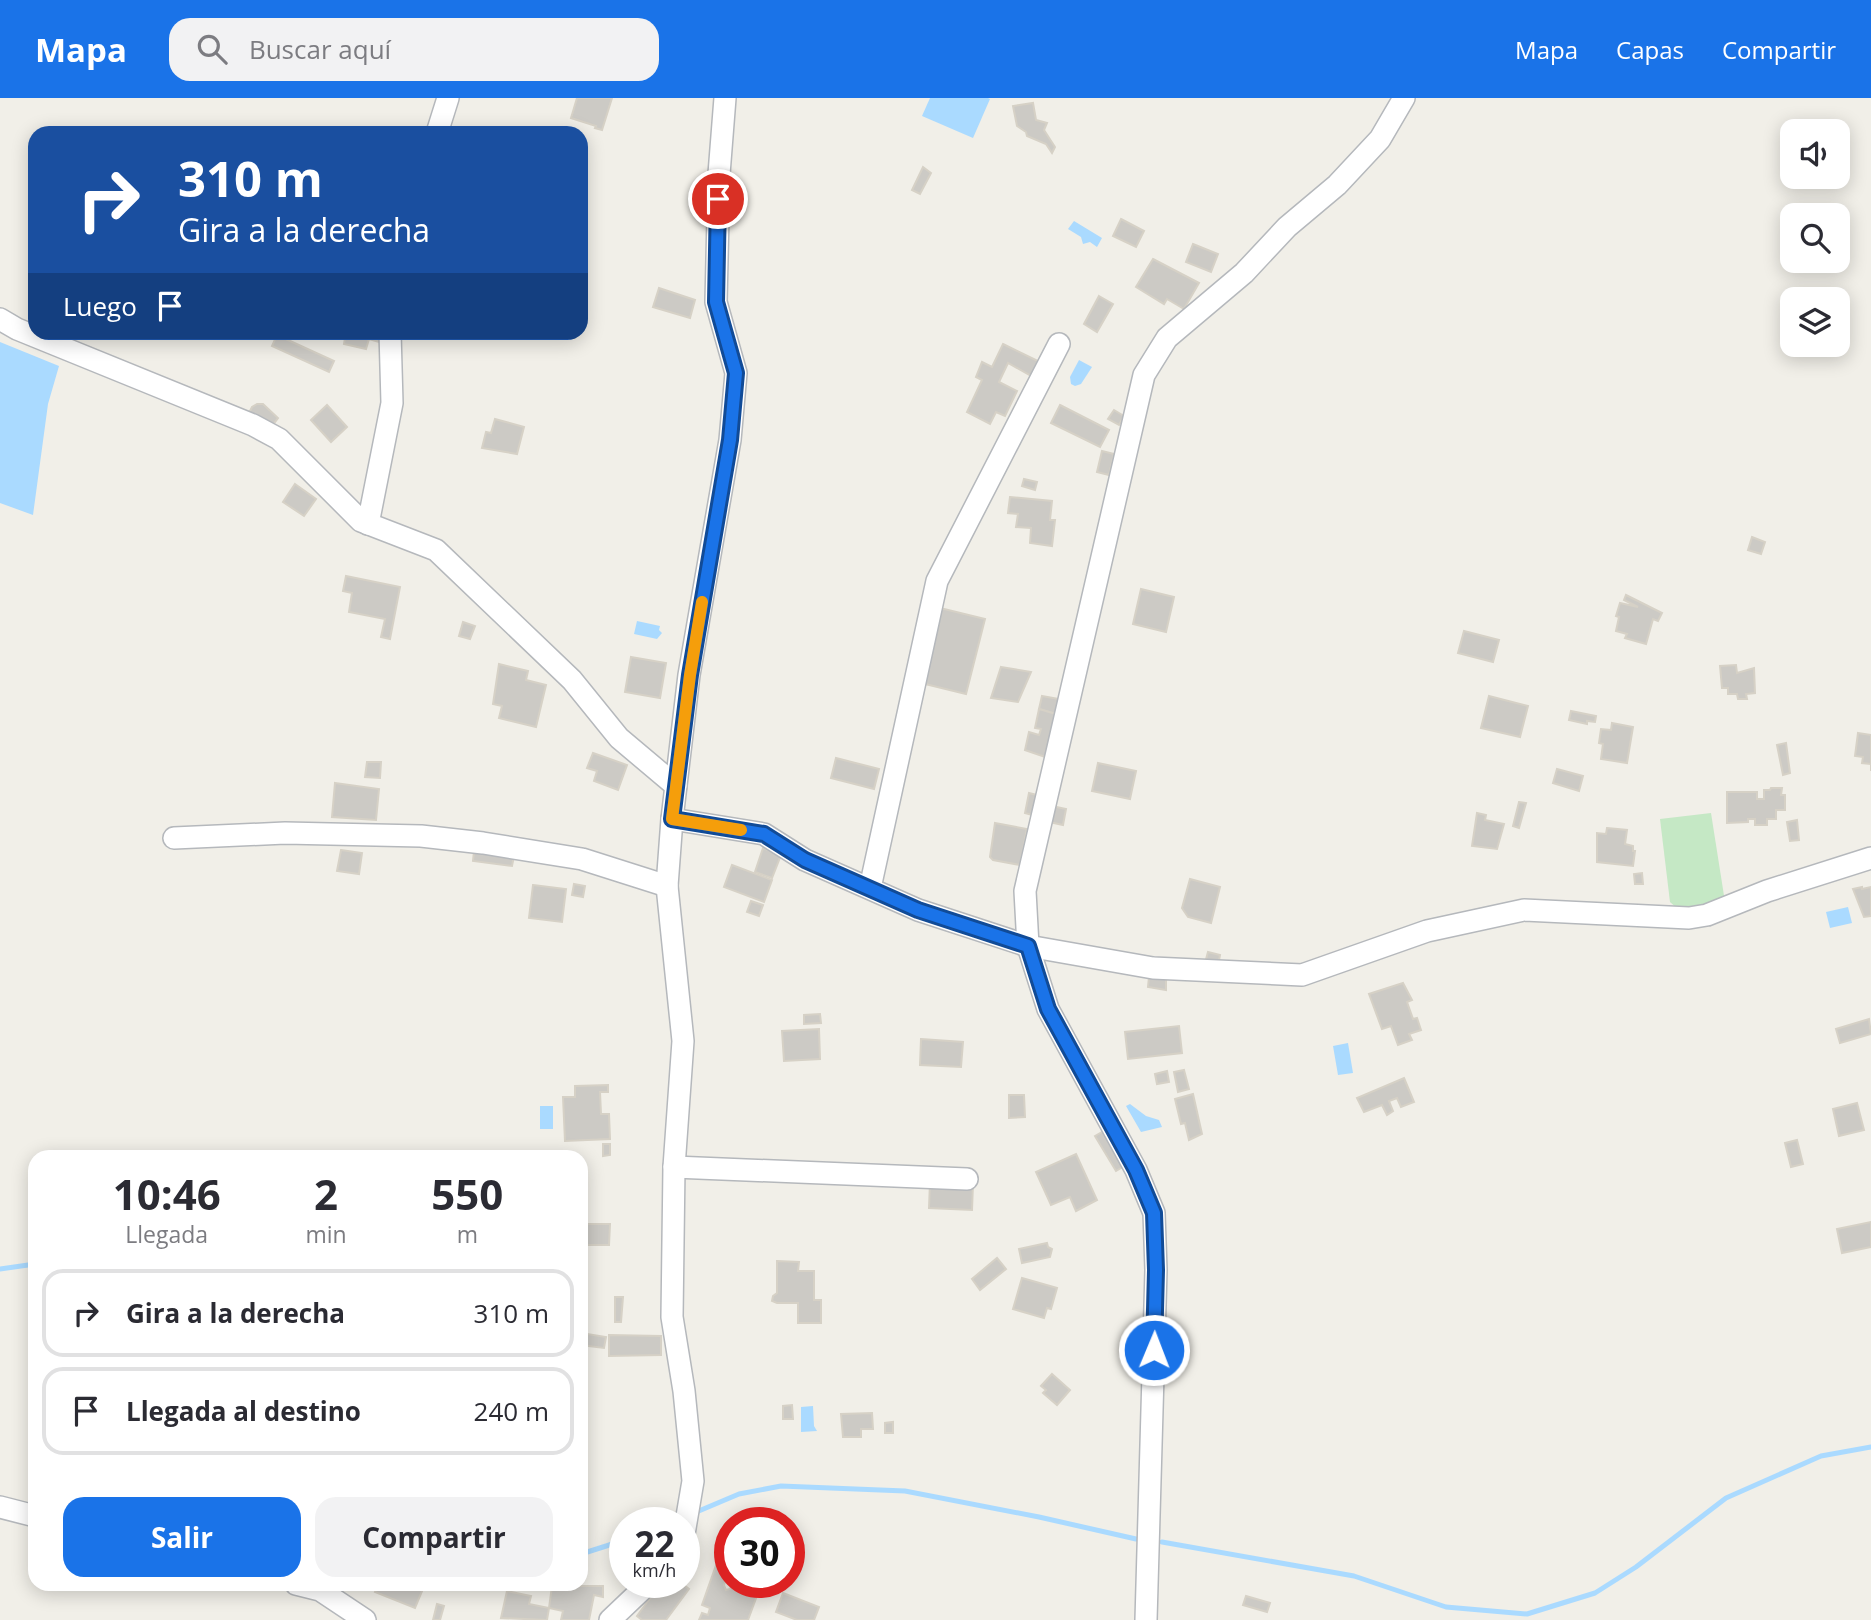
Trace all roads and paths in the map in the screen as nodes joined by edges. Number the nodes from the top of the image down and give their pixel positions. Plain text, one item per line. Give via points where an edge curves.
1 (448, 98) edge
2 (725, 98) edge
3 (1404, 98) edge
4 (439, 126) edge
5 (0, 319) edge
6 (28, 334) edge
7 (44, 340) edge
8 (390, 340) edge
9 (1059, 344) dead end
10 (368, 524) junction
11 (676, 786) junction
12 (672, 819) junction
13 (174, 838) dead end
14 (1871, 858) edge
15 (667, 886) junction
16 (870, 888) junction
17 (1028, 946) junction
18 (674, 1167) junction
19 (967, 1179) dead end
20 (0, 1507) edge
21 (689, 1507) edge
22 (28, 1514) edge
23 (322, 1591) edge
24 (633, 1598) edge
25 (365, 1620) edge
26 (610, 1620) edge
27 (1146, 1620) edge

1 - 4 street
2 - 11 street via 716,302 736,373 730,440
3 - 17 street via 1380,139 1337,185 1167,338 1144,375 1025,891
5 - 6 street
7 - 10 street via 268,432
8 - 10 street via 392,403
9 - 16 street via 937,581
10 - 11 street via 436,550 572,680 619,738
11 - 12 street
12 - 15 street
12 - 16 street via 764,834 805,860
13 - 15 street via 285,833 421,836 582,859
14 - 17 street via 1707,915 1524,910 1427,931 1302,975 1153,968
15 - 18 street via 683,1041
16 - 17 street via 918,910
17 - 27 street via 1048,1009 1136,1170 1154,1213
18 - 19 street
18 - 21 street via 672,1317 693,1481
20 - 22 street
23 - 25 street
24 - 26 street

